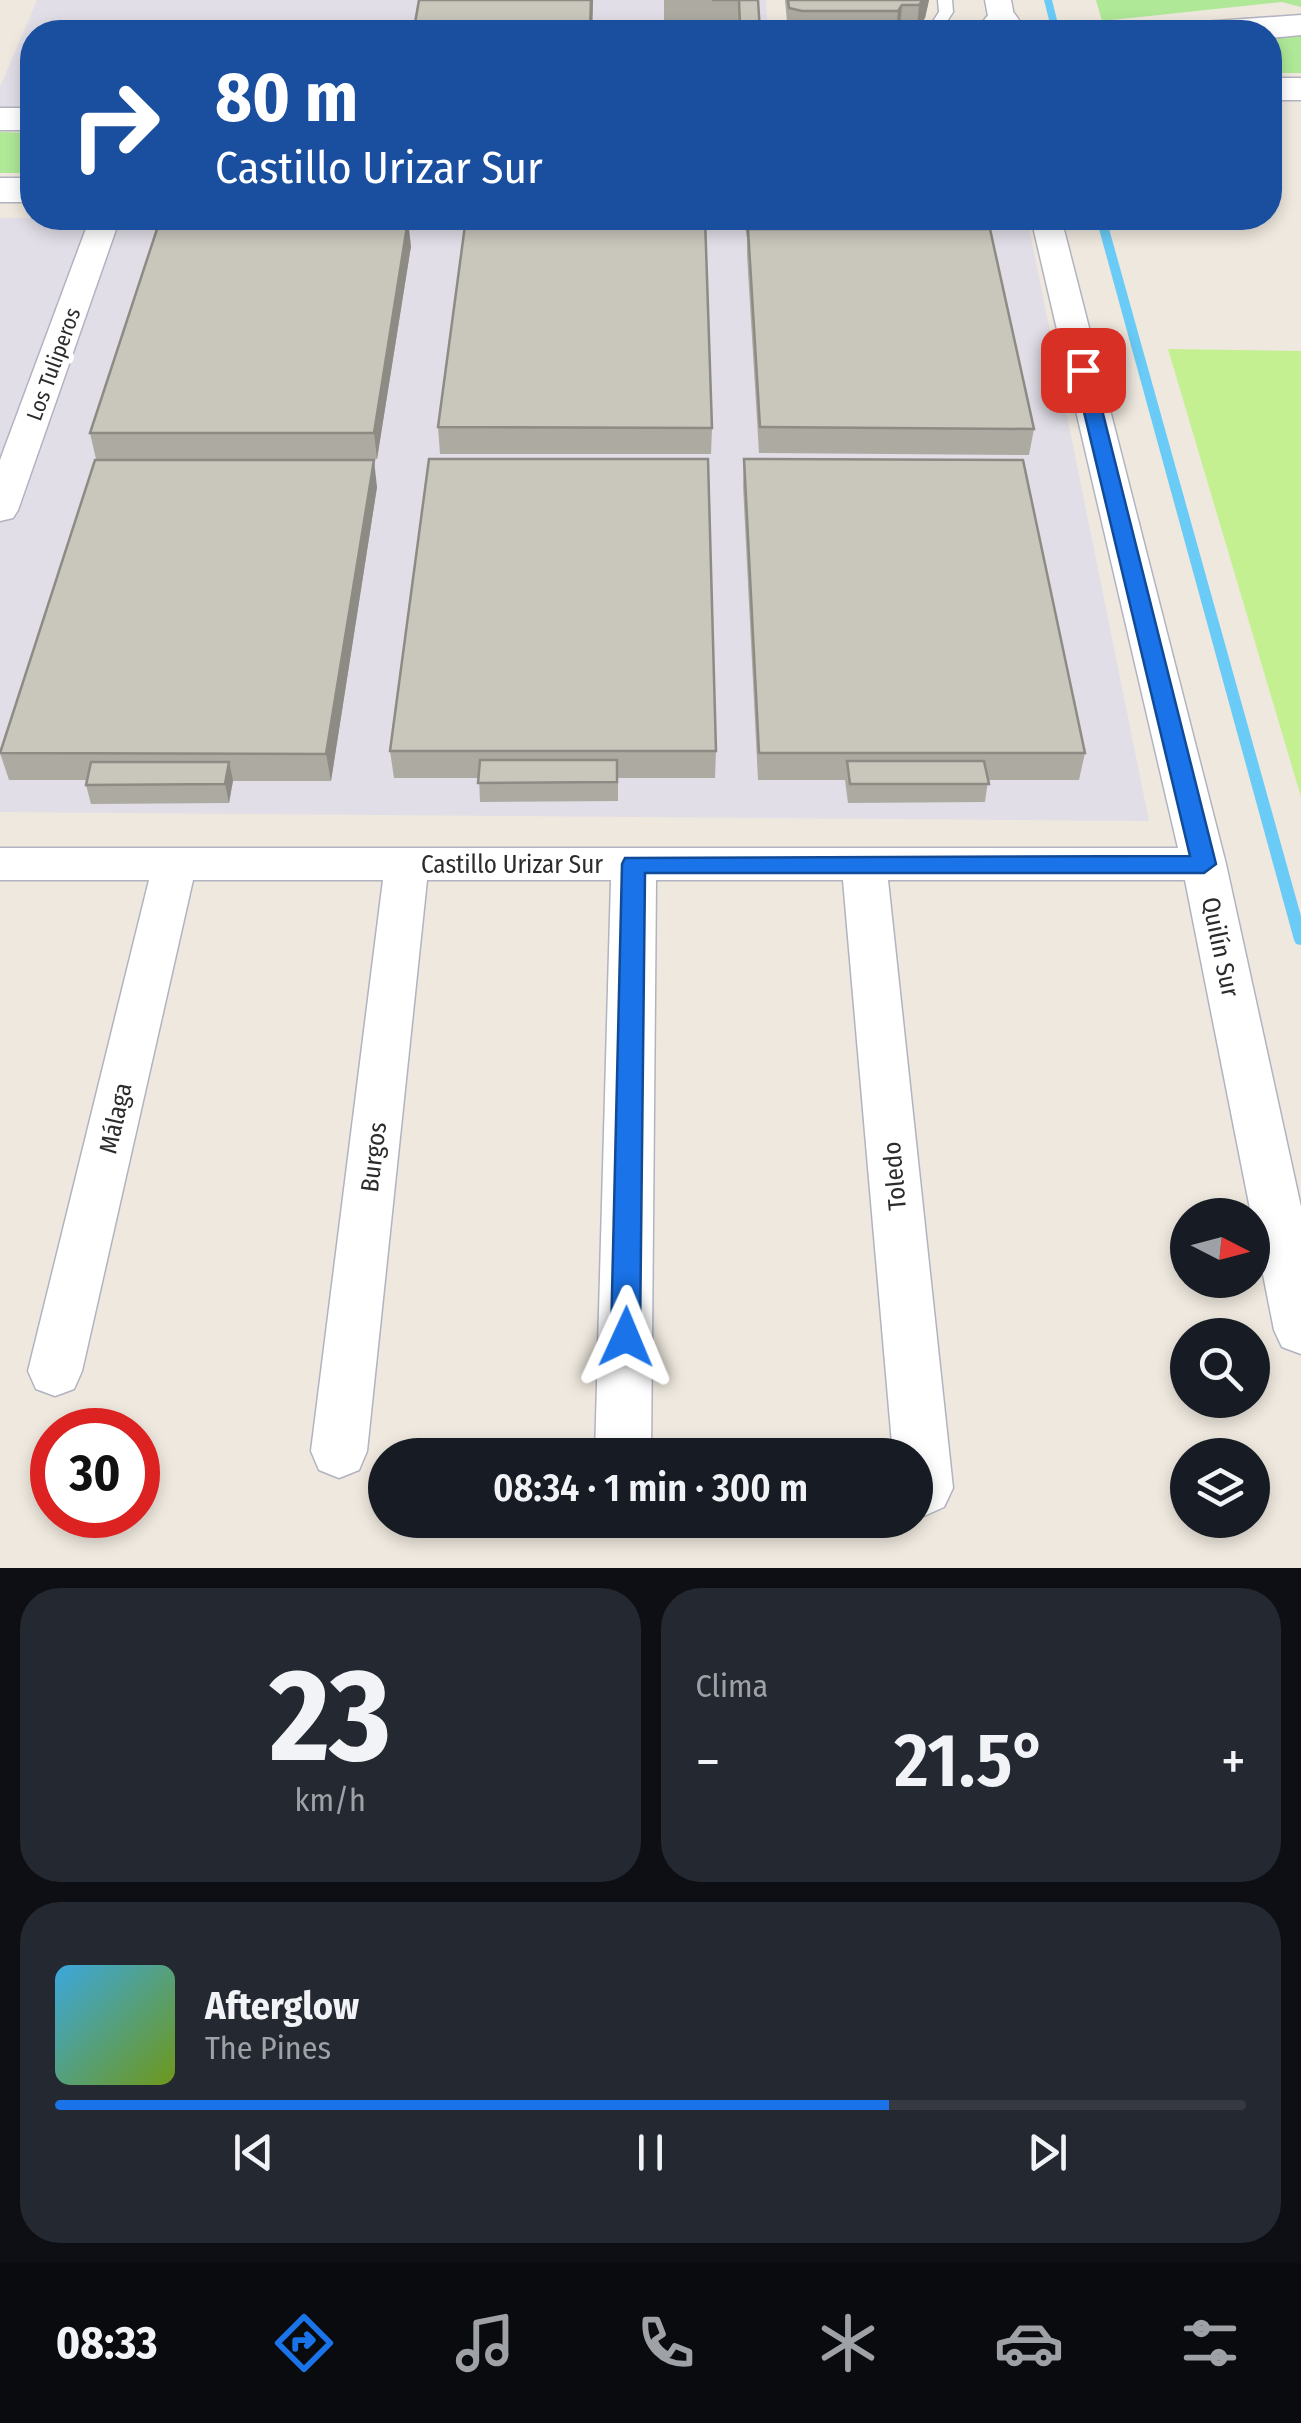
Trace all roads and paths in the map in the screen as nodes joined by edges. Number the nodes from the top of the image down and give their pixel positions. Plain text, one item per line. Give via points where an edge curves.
1 (101, 230) edge
2 (1049, 230) edge
3 (0, 510) edge
4 (0, 864) edge
5 (175, 864) junction
6 (407, 864) junction
7 (634, 864) junction
8 (864, 864) junction
9 (1204, 864) junction
10 (1301, 1330) edge
11 (54, 1371) dead end
12 (624, 1438) edge
13 (919, 1438) edge
14 (338, 1451) dead end

1 - 3 street, Los Tuliperos
2 - 9 street, Quilín Sur
4 - 5 street, Castillo Urizar Sur
5 - 6 street, Castillo Urizar Sur
5 - 11 street, Málaga
6 - 7 street, Castillo Urizar Sur
6 - 14 street, Burgos
7 - 8 street, Castillo Urizar Sur
7 - 12 street
8 - 9 street, Castillo Urizar Sur
8 - 13 street, Toledo
9 - 10 street, Quilín Sur

